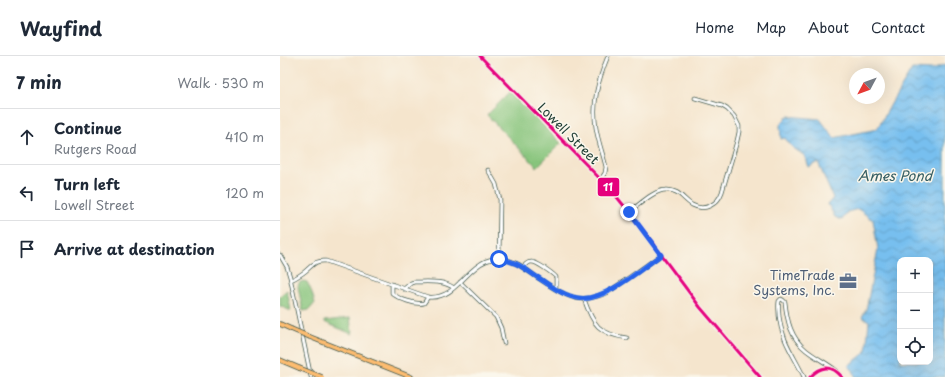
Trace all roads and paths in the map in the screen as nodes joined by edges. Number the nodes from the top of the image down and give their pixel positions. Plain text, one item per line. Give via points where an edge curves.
1 (480, 56) edge
2 (608, 56) edge
3 (695, 98) dead end
4 (488, 170) dead end
5 (601, 179) junction
6 (629, 212) junction
7 (280, 255) edge
8 (661, 255) junction
9 (499, 259) junction
10 (523, 267) junction
11 (291, 280) junction
12 (460, 282) junction
13 (392, 284) junction
14 (454, 288) junction
15 (404, 289) junction
16 (556, 289) junction
17 (428, 297) junction
18 (584, 299) junction
19 (280, 324) edge
20 (627, 338) dead end
21 (504, 343) dead end
22 (280, 360) edge
23 (837, 372) junction
24 (311, 377) edge
25 (322, 377) edge
26 (411, 377) edge
27 (760, 377) edge
28 (804, 377) edge
29 (810, 377) edge
30 (842, 377) edge

1 - 5 main road, Lowell Street
2 - 5 street via 599,80 594,109 606,167 606,173
3 - 6 street via 727,109 739,126 720,197 711,206 699,207 692,205 674,191 662,190
4 - 9 street via 495,181 500,200
5 - 6 main road, Lowell Street
6 - 8 main road, Lowell Street
7 - 11 street
8 - 18 street via 607,292
8 - 27 main road, Lowell Street via 707,316
9 - 10 street
9 - 12 street via 479,264
10 - 16 street
10 - 16 street via 532,262 548,271 555,276
11 - 13 street via 303,274 314,263 326,261
11 - 24 street
12 - 14 street
12 - 21 street via 496,317
13 - 15 street
13 - 17 street via 392,293 415,303 424,303
14 - 15 street via 449,284 414,282
14 - 17 street via 440,296
15 - 17 street
16 - 18 street
18 - 20 street via 598,327 617,337
19 - 26 highway, bridge
22 - 25 highway, bridge
23 - 28 street via 796,340 788,322 785,302 781,299 778,306 783,335
23 - 29 street via 828,368 822,369
23 - 30 street

